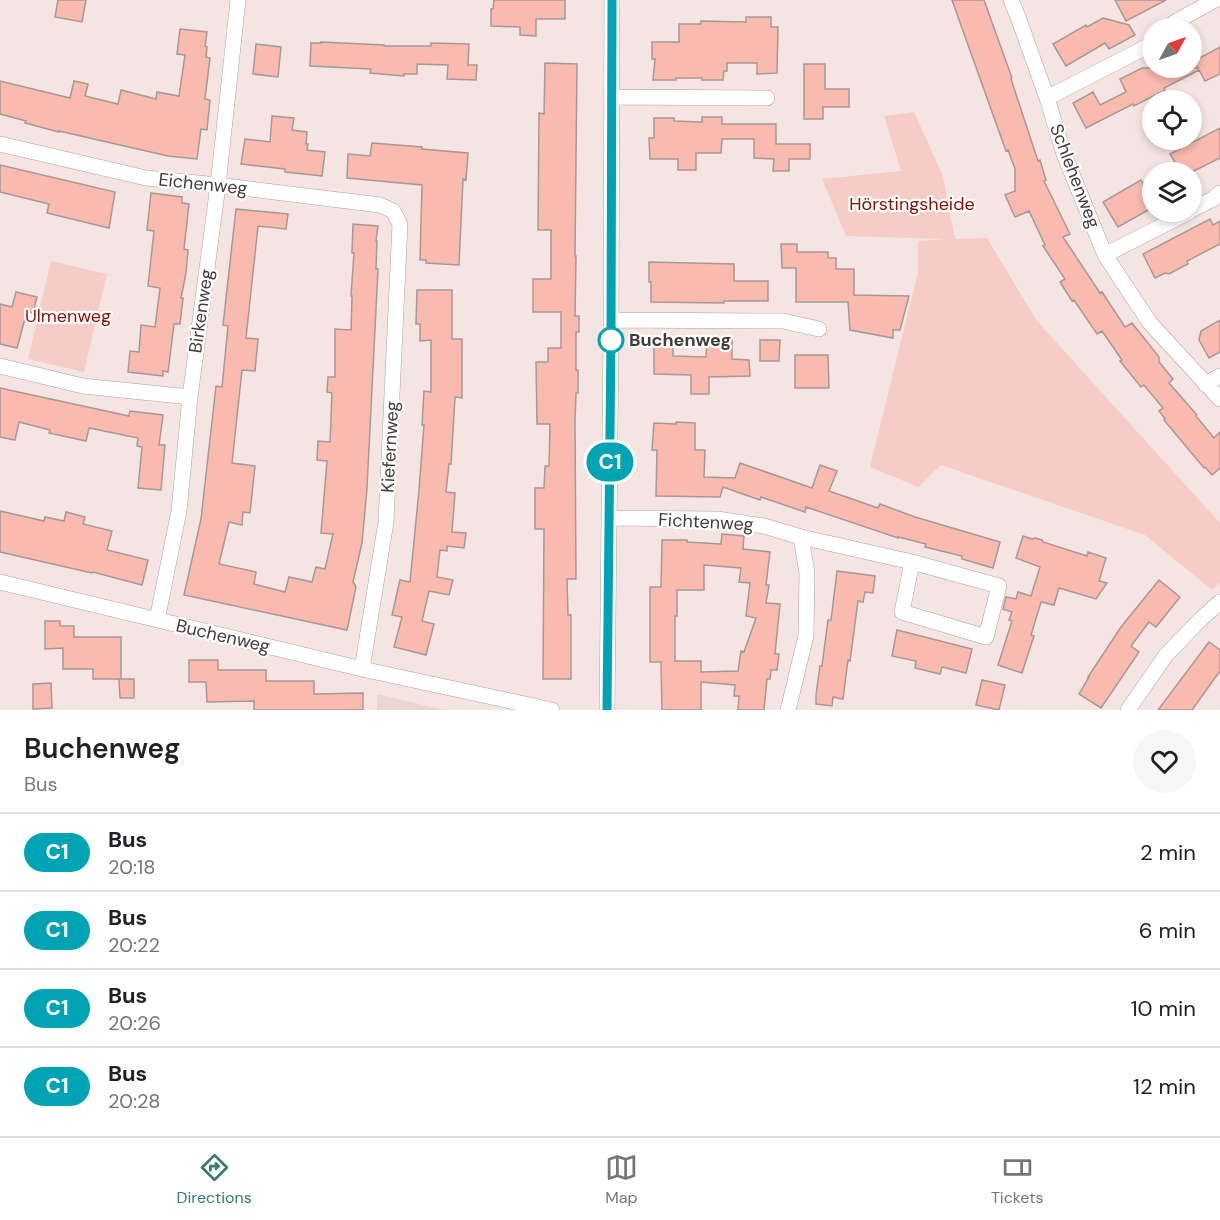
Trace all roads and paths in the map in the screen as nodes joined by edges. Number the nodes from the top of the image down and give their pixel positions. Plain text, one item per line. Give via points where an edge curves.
1 (238, 0) edge
2 (612, 0) edge
3 (1011, 0) edge
4 (1215, 0) edge
5 (1182, 18) edge
6 (1142, 49) edge
7 (612, 96) junction
8 (767, 98) dead end
9 (1047, 98) junction
10 (0, 144) edge
11 (218, 185) junction
12 (1220, 193) edge
13 (1202, 205) edge
14 (1169, 222) edge
15 (400, 224) joint
16 (1105, 255) junction
17 (611, 320) junction
18 (819, 329) dead end
19 (0, 366) edge
20 (1220, 376) edge
21 (1205, 384) junction
22 (190, 397) junction
23 (1220, 399) edge
24 (609, 518) junction
25 (801, 537) junction
26 (912, 562) junction
27 (0, 582) edge
28 (1220, 602) edge
29 (157, 620) junction
30 (362, 669) junction
31 (552, 710) edge
32 (607, 710) edge
33 (788, 710) edge
34 (1128, 710) edge

1 - 11 street, Birkenweg
2 - 7 street
3 - 9 street, Schlehenweg
4 - 5 street
6 - 9 street
7 - 8 street
7 - 17 street
9 - 16 street, Schlehenweg via 1064,153
10 - 11 street, Eichenweg via 146,178
11 - 15 street, Eichenweg via 380,206 393,211
11 - 22 street, Birkenweg
12 - 13 street
14 - 16 street
15 - 30 street, Kiefernweg via 386,522
16 - 21 street, Schlehenweg via 1150,323
17 - 18 street via 783,321
17 - 24 street
19 - 22 street via 83,387
20 - 21 street
21 - 23 street, Schlehenweg
22 - 29 street, Birkenweg via 179,511
24 - 25 street, Fichtenweg via 717,519 764,526
24 - 32 street
25 - 26 street, Fichtenweg
25 - 33 street via 807,573 806,636
26 - 26 street, Fichtenweg via 999,586 986,637 902,612
27 - 29 street, Buchenweg
28 - 34 street via 1166,655
29 - 30 street, Buchenweg
30 - 31 street, Buchenweg

